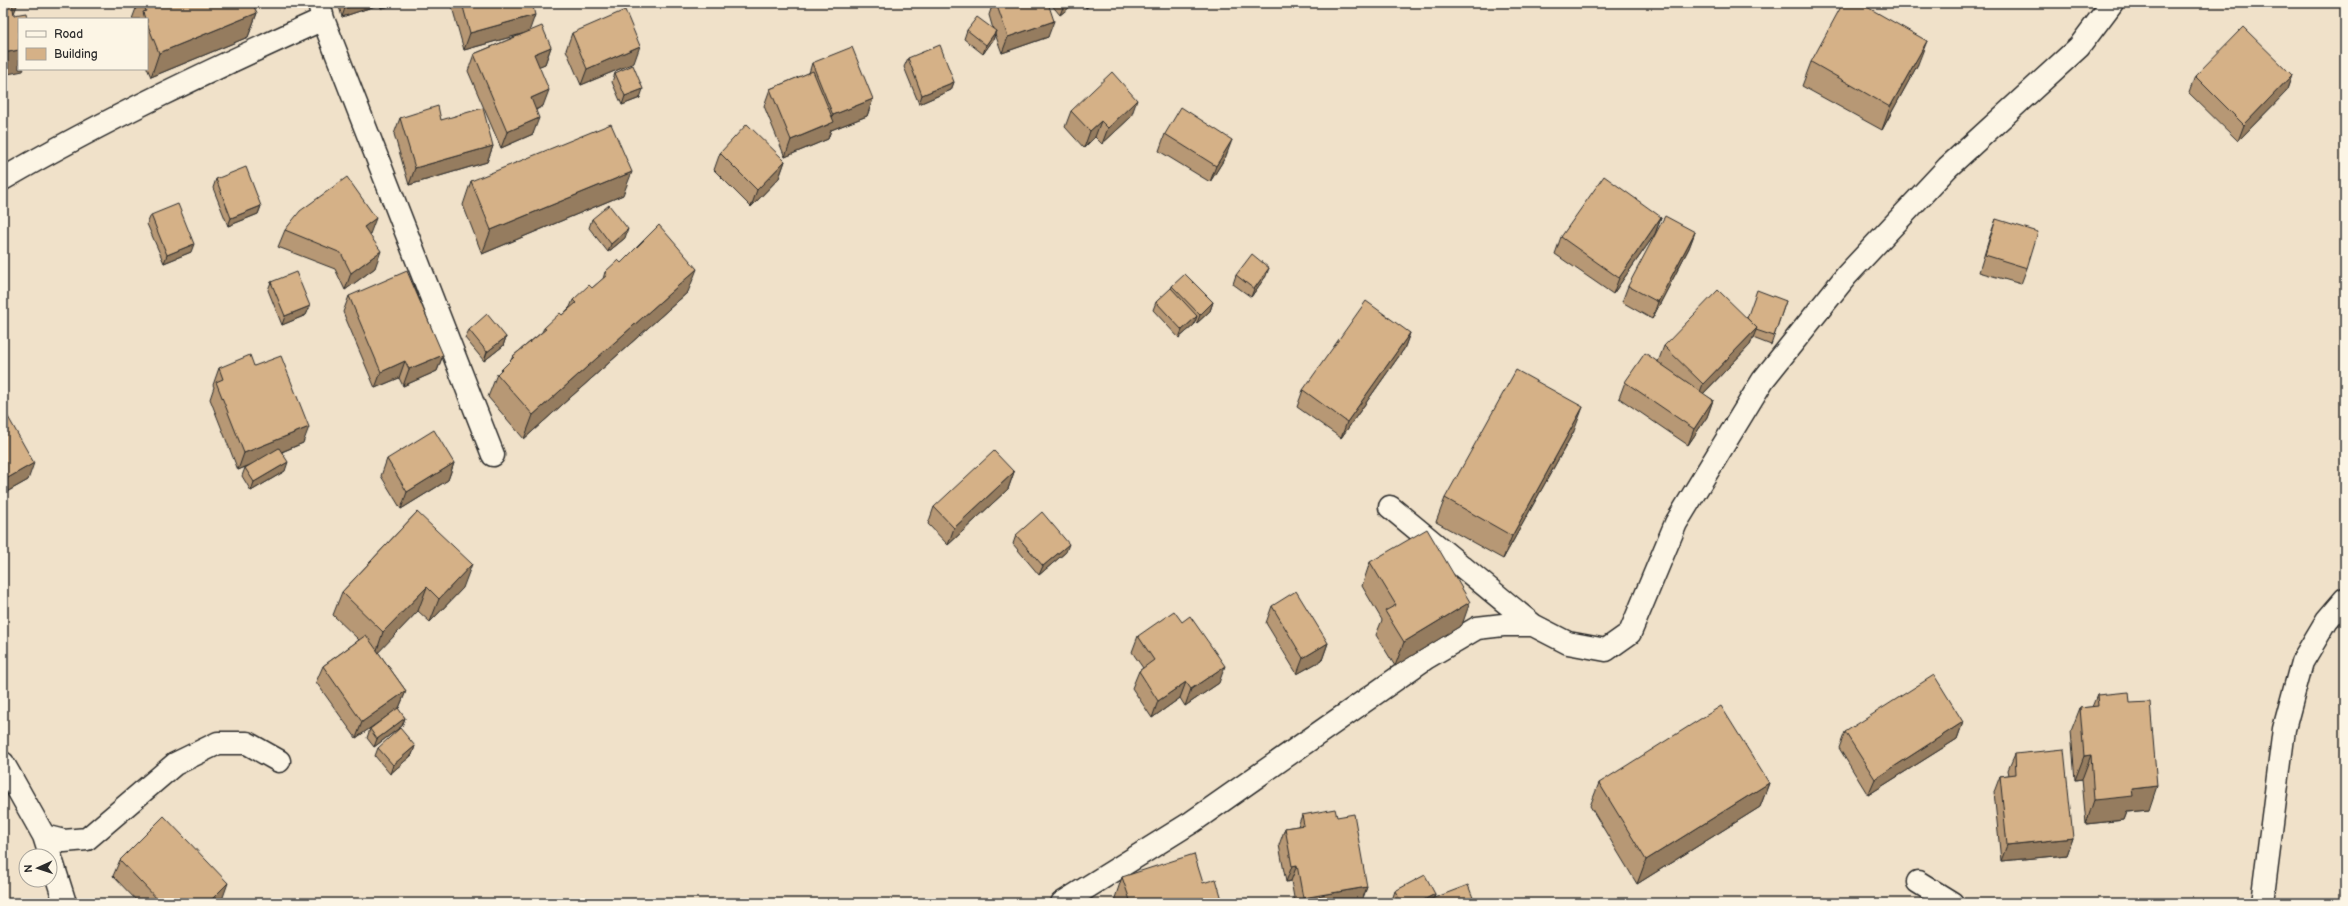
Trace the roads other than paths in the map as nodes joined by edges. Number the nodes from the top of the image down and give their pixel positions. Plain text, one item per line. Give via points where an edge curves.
1 (2112, 3) edge
2 (321, 11) edge
3 (3, 179) edge
4 (493, 455) dead end
5 (1390, 507) dead end
6 (2345, 599) edge
7 (1533, 625) junction
8 (279, 761) dead end
9 (3, 763) edge
10 (44, 836) junction
11 (1918, 882) dead end
12 (65, 903) edge
13 (1062, 903) edge
14 (1952, 903) edge
15 (2262, 903) edge

1 - 7 street via 2079,47 1948,168 1847,275 1763,380 1676,523 1630,633 1606,650 1568,643
2 - 3 street via 216,68 40,157
2 - 4 street
5 - 7 street
6 - 15 street via 2326,620 2302,662 2284,729
7 - 13 street via 1477,628 1426,658 1192,822
8 - 10 street via 247,743 218,743 175,764 86,839 64,841
9 - 10 street
10 - 12 street
11 - 14 street

